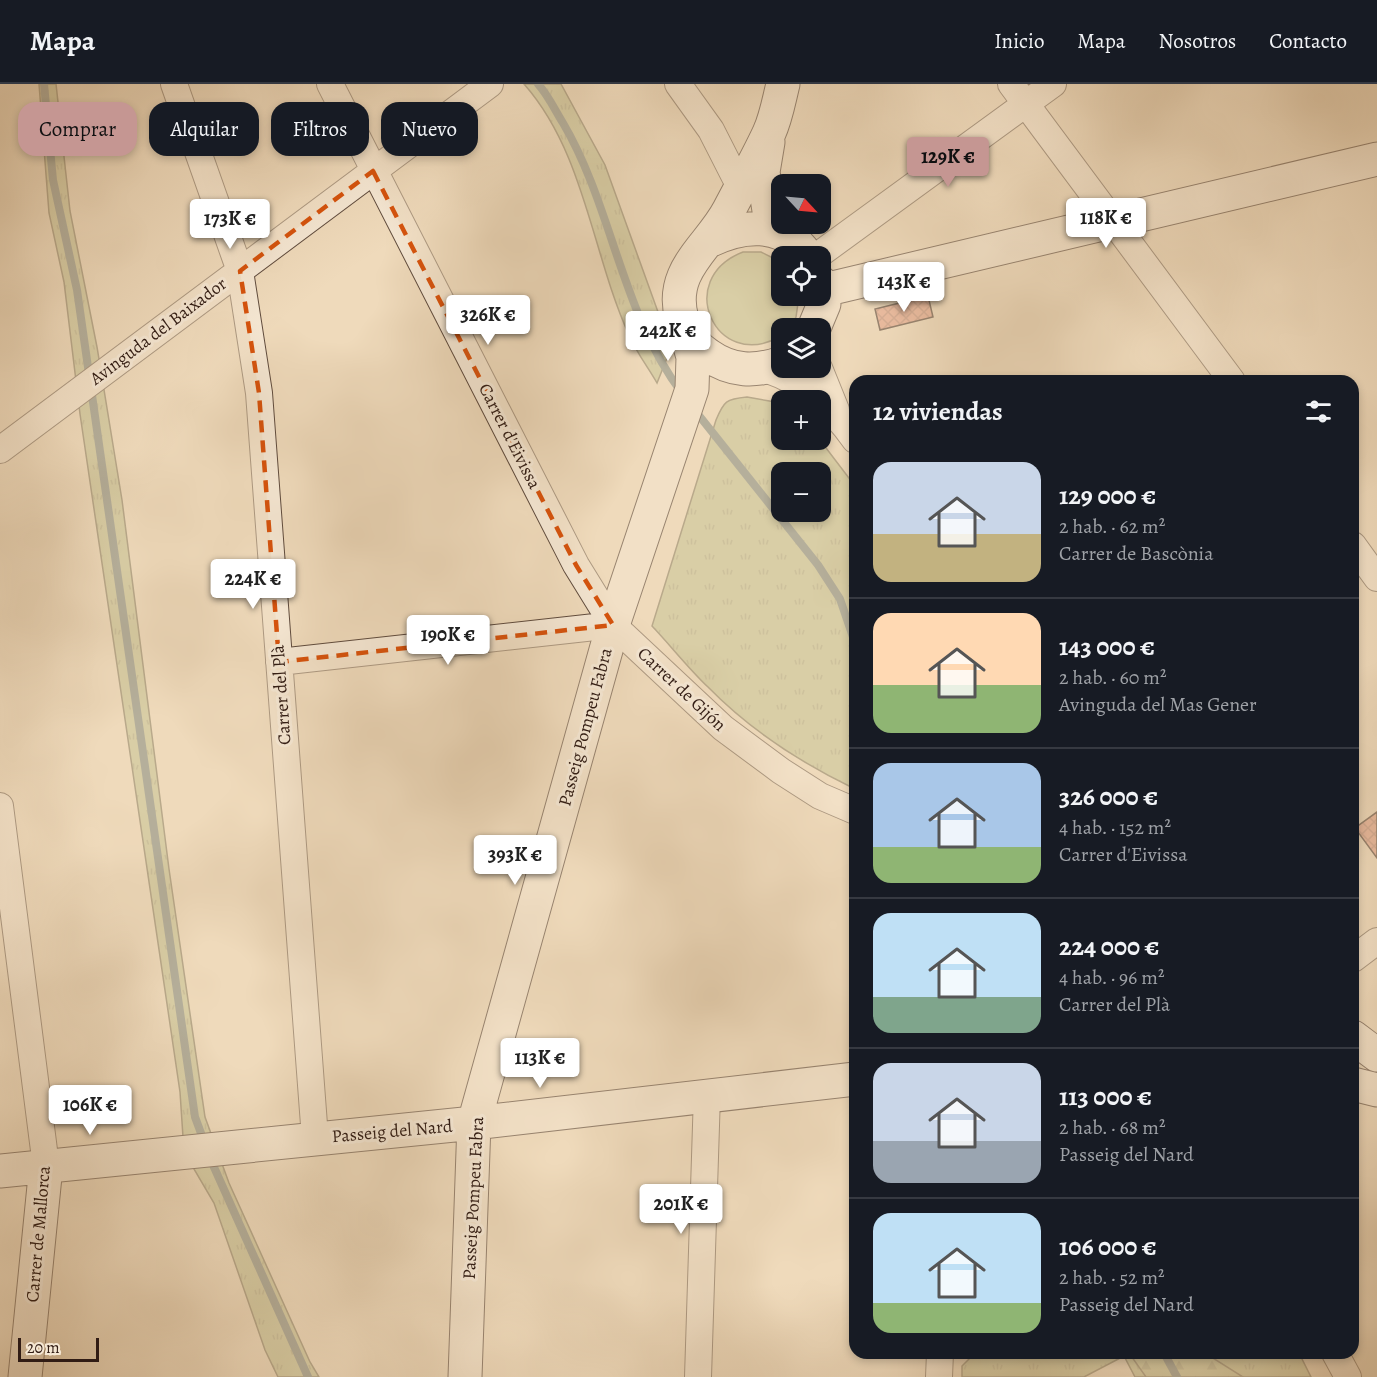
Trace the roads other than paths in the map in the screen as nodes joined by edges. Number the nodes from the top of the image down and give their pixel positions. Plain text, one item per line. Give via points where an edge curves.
1 (174, 84) edge
2 (330, 84) edge
3 (490, 84) edge
4 (678, 84) edge
5 (783, 84) edge
6 (1053, 84) edge
7 (1019, 94) edge
8 (769, 132) junction
9 (1377, 159) edge
10 (373, 171) junction
11 (740, 186) junction
12 (1114, 221) junction
13 (707, 242) junction
14 (796, 246) edge
15 (829, 246) edge
16 (240, 271) junction
17 (831, 284) edge
18 (686, 332) junction
19 (771, 366) edge
20 (1228, 375) edge
21 (790, 378) edge
22 (823, 378) edge
23 (840, 418) junction
24 (849, 431) edge
25 (0, 450) edge
26 (613, 625) junction
27 (279, 662) junction
28 (0, 806) edge
29 (849, 809) edge
30 (1377, 941) edge
31 (1359, 954) edge
32 (1359, 1042) edge
33 (1377, 1055) edge
34 (849, 1080) edge
35 (1359, 1086) edge
36 (1377, 1090) edge
37 (707, 1094) junction
38 (474, 1123) junction
39 (315, 1138) junction
40 (46, 1166) junction
41 (0, 1171) edge
42 (939, 1359) edge
43 (1338, 1359) edge
44 (25, 1377) edge
45 (465, 1377) edge
46 (698, 1377) edge
47 (939, 1377) edge
48 (1348, 1377) edge

1 - 16 street, Carrer del Plà
2 - 10 street, Carrer d'Eivissa
3 - 10 street, Avinguda del Baixador
4 - 11 street via 711,130
5 - 8 street
6 - 7 street
7 - 12 street
7 - 15 street
8 - 11 street
8 - 14 street via 763,172 770,217
9 - 12 street
10 - 16 street, Avinguda del Baixador
10 - 26 street, Carrer d'Eivissa via 576,566
11 - 13 street via 728,213
12 - 17 street
12 - 20 street
13 - 14 street via 729,230 747,227 764,229
13 - 18 street, Passeig Pompeu Fabra via 685,270 679,294
16 - 25 street, Avinguda del Baixador
16 - 27 street, Carrer del Plà via 259,393
18 - 19 street via 700,350 720,364 742,370
18 - 26 street, Passeig Pompeu Fabra via 693,357 687,402
21 - 23 street
22 - 23 street
23 - 24 street
26 - 27 street
26 - 29 street, Carrer de Gijón via 752,751 820,796
26 - 38 street, Passeig Pompeu Fabra
27 - 39 street, Carrer del Plà
28 - 40 street, Carrer de Mallorca
30 - 31 street
32 - 33 street
34 - 37 street, Passeig del Nard
35 - 36 street
37 - 38 street, Passeig del Nard
37 - 46 street
38 - 39 street, Passeig del Nard
38 - 45 street, Passeig Pompeu Fabra
39 - 40 street, Passeig del Nard
40 - 41 street, Passeig del Nard
40 - 44 street, Carrer de Mallorca
42 - 47 street
43 - 48 street

